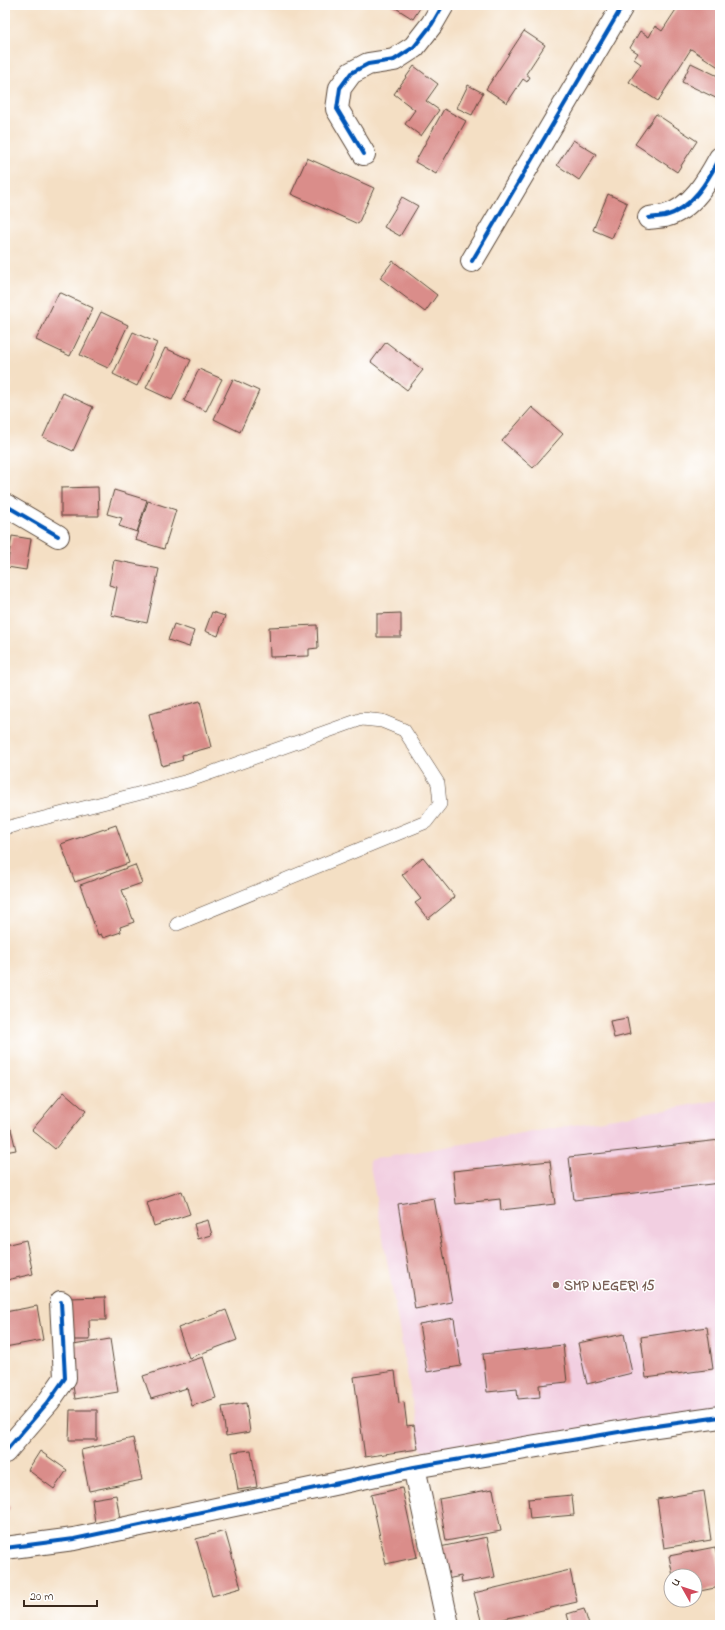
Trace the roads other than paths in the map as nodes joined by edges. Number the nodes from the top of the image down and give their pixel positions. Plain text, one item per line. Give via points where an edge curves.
1 (443, 5) edge
2 (623, 5) edge
3 (364, 154) dead end
4 (720, 158) edge
5 (649, 218) dead end
6 (472, 261) dead end
7 (5, 505) edge
8 (58, 536) dead end
9 (5, 828) edge
10 (177, 924) dead end
11 (61, 1302) dead end
12 (720, 1417) edge
13 (5, 1452) edge
14 (414, 1467) junction
15 (5, 1548) edge
16 (448, 1625) edge

1 - 3 street via 414,47 394,60 368,64 352,73 340,88 337,109
2 - 6 street
4 - 5 street via 708,179 686,206 666,216
7 - 8 street
9 - 10 lane via 188,781 362,719 382,721 404,730 438,784 440,804 426,822
11 - 13 street via 65,1378 49,1401
12 - 14 street
14 - 15 street via 74,1539
14 - 16 street

